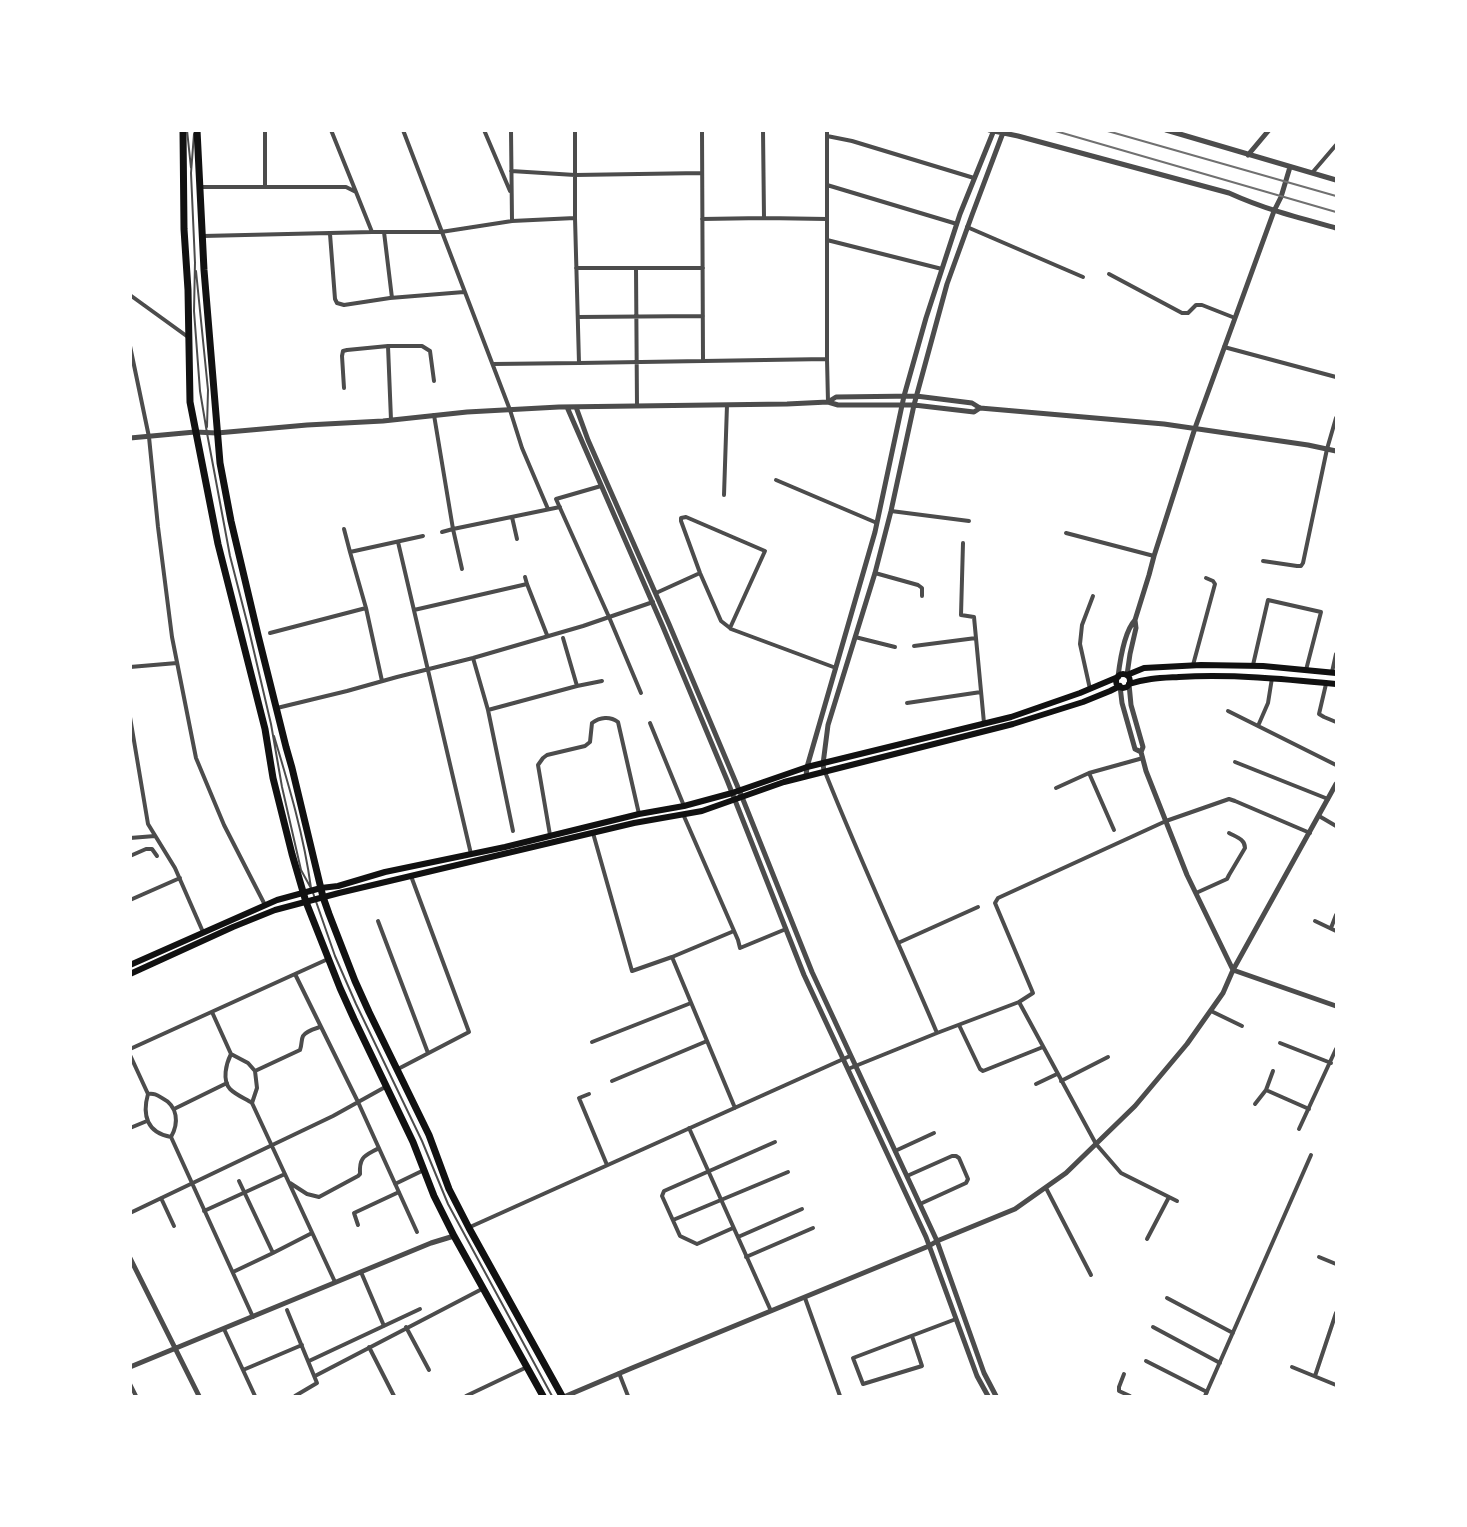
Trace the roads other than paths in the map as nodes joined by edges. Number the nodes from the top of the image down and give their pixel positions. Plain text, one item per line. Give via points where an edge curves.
1 (185, 130) edge
2 (196, 130) edge
3 (265, 130) edge
4 (331, 130) edge
5 (403, 130) edge
6 (484, 130) edge
7 (511, 130) edge
8 (575, 130) edge
9 (702, 130) edge
10 (763, 130) edge
11 (988, 130) edge
12 (1166, 130) edge
13 (1269, 130) edge
14 (993, 131) edge
15 (1003, 132) edge
16 (827, 133) edge
17 (1336, 145) edge
18 (1248, 155) junction
19 (1290, 166) junction
20 (511, 171) junction
21 (191, 173) junction
22 (702, 173) junction
23 (1312, 173) junction
24 (575, 175) junction
25 (974, 178) junction
26 (1336, 180) edge
27 (827, 185) junction
28 (200, 187) junction
29 (265, 187) junction
30 (356, 192) junction
31 (512, 195) junction
32 (1274, 211) junction
33 (575, 218) junction
34 (764, 218) junction
35 (702, 219) junction
36 (827, 219) junction
37 (512, 220) junction
38 (957, 224) junction
39 (967, 227) junction
40 (1336, 228) edge
41 (372, 232) junction
42 (384, 232) junction
43 (441, 232) junction
44 (330, 234) junction
45 (202, 236) junction
46 (827, 240) junction
47 (195, 262) junction
48 (576, 268) junction
49 (636, 268) junction
50 (703, 268) junction
51 (942, 269) junction
52 (1109, 274) dead end
53 (1083, 277) dead end
54 (465, 292) junction
55 (130, 295) edge
56 (392, 298) junction
57 (703, 316) junction
58 (578, 317) junction
59 (636, 317) junction
60 (1235, 318) junction
61 (188, 337) junction
62 (130, 346) edge
63 (388, 346) junction
64 (1224, 347) junction
65 (827, 359) junction
66 (703, 361) junction
67 (638, 362) junction
68 (579, 363) junction
69 (492, 364) junction
70 (1336, 377) edge
71 (434, 381) dead end
72 (344, 388) dead end
73 (904, 396) junction
74 (916, 396) junction
75 (828, 402) junction
76 (726, 404) junction
77 (902, 405) junction
78 (914, 405) junction
79 (638, 406) junction
80 (567, 407) junction
81 (576, 407) junction
82 (980, 408) junction
83 (510, 410) junction
84 (434, 415) junction
85 (1336, 418) edge
86 (391, 420) junction
87 (1195, 428) junction
88 (195, 432) junction
89 (207, 433) junction
90 (217, 433) junction
91 (149, 436) junction
92 (130, 438) edge
93 (1327, 449) junction
94 (1336, 451) edge
95 (776, 480) dead end
96 (601, 486) junction
97 (724, 495) dead end
98 (560, 507) junction
99 (548, 510) junction
100 (891, 511) junction
101 (513, 517) junction
102 (969, 521) dead end
103 (877, 523) junction
104 (344, 529) dead end
105 (453, 530) junction
106 (442, 532) dead end
107 (1066, 533) dead end
108 (423, 536) dead end
109 (517, 538) dead end
110 (398, 542) junction
111 (963, 543) dead end
112 (351, 552) junction
113 (1154, 556) junction
114 (1263, 561) dead end
115 (462, 569) dead end
116 (700, 573) junction
117 (875, 573) junction
118 (525, 577) dead end
119 (1206, 578) dead end
120 (527, 584) junction
121 (656, 593) junction
122 (922, 596) dead end
123 (1093, 596) dead end
124 (659, 600) junction
125 (652, 603) junction
126 (366, 608) junction
127 (414, 610) junction
128 (609, 617) junction
129 (1134, 620) junction
130 (730, 628) junction
131 (270, 633) dead end
132 (547, 635) junction
133 (855, 637) junction
134 (563, 638) dead end
135 (976, 638) junction
136 (914, 646) dead end
137 (895, 647) dead end
138 (1336, 654) edge
139 (473, 658) junction
140 (177, 663) junction
141 (1193, 665) junction
142 (1253, 666) junction
143 (130, 667) edge
144 (836, 668) junction
145 (428, 669) junction
146 (1306, 670) junction
147 (1334, 673) edge
148 (1127, 675) junction
149 (1118, 677) junction
150 (1272, 678) junction
151 (382, 681) junction
152 (602, 681) dead end
153 (1327, 683) junction
154 (1129, 684) junction
155 (1336, 684) edge
156 (577, 686) junction
157 (1120, 686) junction
158 (1090, 689) junction
159 (981, 692) junction
160 (641, 693) dead end
161 (907, 703) dead end
162 (276, 708) junction
163 (488, 710) junction
164 (1228, 711) dead end
165 (130, 717) edge
166 (1336, 722) edge
167 (650, 723) dead end
168 (271, 724) junction
169 (984, 724) junction
170 (1257, 726) junction
171 (1142, 755) junction
172 (1235, 762) dead end
173 (823, 764) junction
174 (1336, 765) edge
175 (807, 767) junction
176 (824, 771) junction
177 (1089, 773) junction
178 (806, 776) junction
179 (1056, 788) dead end
180 (1336, 788) edge
181 (737, 795) junction
182 (1329, 799) junction
183 (684, 806) junction
184 (639, 814) junction
185 (683, 814) junction
186 (1319, 816) junction
187 (1166, 821) junction
188 (1336, 826) edge
189 (1114, 830) dead end
190 (513, 831) dead end
191 (593, 833) junction
192 (1229, 833) dead end
193 (1310, 833) junction
194 (550, 835) junction
195 (155, 836) junction
196 (130, 838) edge
197 (471, 855) junction
198 (130, 856) edge
199 (157, 856) dead end
200 (411, 876) junction
201 (180, 878) junction
202 (321, 888) junction
203 (312, 890) junction
204 (304, 893) junction
205 (1196, 893) junction
206 (323, 897) junction
207 (130, 900) edge
208 (315, 900) junction
209 (306, 902) junction
210 (265, 905) junction
211 (978, 907) dead end
212 (1336, 915) edge
213 (378, 921) dead end
214 (1316, 921) dead end
215 (1331, 928) junction
216 (786, 929) junction
217 (734, 931) junction
218 (1336, 931) edge
219 (204, 933) junction
220 (898, 942) junction
221 (672, 957) junction
222 (328, 958) junction
223 (130, 965) edge
224 (1233, 970) junction
225 (130, 974) edge
226 (295, 974) junction
227 (1019, 1002) junction
228 (691, 1003) junction
229 (1336, 1006) edge
230 (1210, 1011) junction
231 (212, 1012) junction
232 (959, 1025) junction
233 (1242, 1026) dead end
234 (320, 1027) junction
235 (937, 1033) junction
236 (707, 1041) junction
237 (592, 1042) dead end
238 (1280, 1043) dead end
239 (1043, 1047) junction
240 (130, 1049) edge
241 (1336, 1049) edge
242 (428, 1053) junction
243 (231, 1054) junction
244 (130, 1055) edge
245 (850, 1056) junction
246 (1108, 1057) dead end
247 (843, 1059) junction
248 (1331, 1063) junction
249 (856, 1066) junction
250 (848, 1069) junction
251 (397, 1070) junction
252 (255, 1071) junction
253 (1273, 1071) dead end
254 (1057, 1074) junction
255 (612, 1081) dead end
256 (1061, 1081) junction
257 (227, 1083) junction
258 (1036, 1084) dead end
259 (387, 1086) junction
260 (1266, 1090) junction
261 (148, 1094) junction
262 (589, 1094) dead end
263 (358, 1102) junction
264 (252, 1103) junction
265 (1255, 1104) dead end
266 (735, 1108) junction
267 (174, 1109) junction
268 (1309, 1109) junction
269 (147, 1121) junction
270 (130, 1128) edge
271 (689, 1128) junction
272 (1299, 1129) dead end
273 (934, 1133) dead end
274 (171, 1137) junction
275 (775, 1142) dead end
276 (1096, 1144) junction
277 (271, 1145) junction
278 (379, 1148) junction
279 (895, 1151) junction
280 (1311, 1155) dead end
281 (607, 1165) junction
282 (424, 1170) junction
283 (708, 1171) junction
284 (788, 1172) dead end
285 (285, 1174) junction
286 (907, 1176) junction
287 (240, 1180) dead end
288 (192, 1183) junction
289 (289, 1183) junction
290 (395, 1184) junction
291 (1046, 1188) junction
292 (244, 1192) junction
293 (399, 1192) junction
294 (1169, 1197) junction
295 (161, 1198) junction
296 (721, 1201) junction
297 (1178, 1201) dead end
298 (920, 1204) junction
299 (802, 1209) dead end
300 (204, 1211) junction
301 (130, 1213) edge
302 (673, 1220) junction
303 (358, 1225) dead end
304 (174, 1226) dead end
305 (469, 1228) junction
306 (734, 1228) junction
307 (813, 1228) dead end
308 (417, 1232) dead end
309 (312, 1233) junction
310 (454, 1236) junction
311 (738, 1237) junction
312 (1147, 1239) dead end
313 (937, 1241) junction
314 (929, 1246) junction
315 (273, 1253) junction
316 (746, 1257) junction
317 (1319, 1257) dead end
318 (130, 1258) edge
319 (1336, 1264) edge
320 (233, 1272) junction
321 (361, 1272) junction
322 (1091, 1275) dead end
323 (336, 1283) junction
324 (484, 1288) junction
325 (805, 1298) junction
326 (1167, 1298) dead end
327 (420, 1309) dead end
328 (287, 1310) dead end
329 (771, 1311) junction
330 (1336, 1313) edge
331 (253, 1317) junction
332 (956, 1319) junction
333 (384, 1326) junction
334 (406, 1327) junction
335 (1153, 1327) dead end
336 (224, 1329) junction
337 (1233, 1333) junction
338 (912, 1336) junction
339 (302, 1346) junction
340 (369, 1347) junction
341 (176, 1349) junction
342 (1146, 1360) dead end
343 (309, 1361) junction
344 (1220, 1363) junction
345 (130, 1367) edge
346 (527, 1367) junction
347 (1292, 1367) dead end
348 (243, 1370) junction
349 (429, 1370) dead end
350 (619, 1373) junction
351 (1124, 1374) dead end
352 (315, 1376) junction
353 (1315, 1376) junction
354 (130, 1384) edge
355 (1336, 1385) edge
356 (476, 1394) edge
357 (1206, 1394) edge
358 (136, 1396) edge
359 (199, 1396) edge
360 (255, 1396) edge
361 (295, 1396) edge
362 (394, 1396) edge
363 (466, 1396) edge
364 (543, 1396) edge
365 (553, 1396) edge
366 (564, 1396) edge
367 (628, 1396) edge
368 (840, 1396) edge
369 (988, 1396) edge
370 (996, 1396) edge
371 (1130, 1396) edge

1 - 21 lane
1 - 61 main road
2 - 21 lane
2 - 28 main road
3 - 29 street
4 - 30 street
5 - 43 street
6 - 31 street
7 - 20 street
8 - 24 street
9 - 22 street
10 - 34 street
11 - 14 street
12 - 18 street
13 - 18 street
14 - 15 street
14 - 25 street
15 - 32 street via 1228,193
15 - 39 street
16 - 25 street
16 - 27 street
17 - 23 street
18 - 19 street
19 - 23 street
19 - 32 street
20 - 24 street
20 - 31 street
21 - 47 lane
22 - 24 street
22 - 35 street
23 - 26 street
24 - 33 street
25 - 38 street
27 - 36 street
27 - 38 street
28 - 29 street
28 - 45 main road
29 - 30 street via 346,187
30 - 41 street
31 - 37 street
32 - 40 street
32 - 60 street
33 - 37 street
33 - 48 street
34 - 35 street
34 - 36 street
35 - 50 street
36 - 46 street
37 - 43 street
38 - 51 street
39 - 53 street
39 - 74 street
41 - 42 street
41 - 44 street
42 - 43 street
42 - 56 street
43 - 54 street
44 - 45 street
44 - 56 street via 337,303
45 - 90 main road
46 - 51 street
46 - 65 street
47 - 89 lane via 208,390
47 - 89 lane via 194,311
48 - 49 street
48 - 58 street
49 - 50 street
49 - 59 street
50 - 57 street
51 - 73 street
52 - 60 street via 1182,314 1196,304
54 - 56 street
54 - 69 street
55 - 61 street
57 - 59 street
57 - 66 street
58 - 59 street
58 - 68 street
59 - 67 street
60 - 64 street
61 - 88 main road
62 - 91 street
63 - 71 street via 427,348
63 - 72 street via 344,351
63 - 86 street
64 - 70 street
64 - 87 street
65 - 66 street
65 - 75 street
66 - 67 street
67 - 68 street
67 - 79 street
68 - 69 street
69 - 83 street
73 - 74 street
73 - 75 street via 836,397
73 - 77 street
74 - 78 street
74 - 82 street
75 - 76 street
75 - 77 street
76 - 79 street
76 - 97 street
77 - 78 street
77 - 103 street
78 - 82 street via 974,412
78 - 100 street
79 - 81 street
80 - 81 street
80 - 83 street
80 - 96 street
81 - 121 street
82 - 87 street
83 - 84 street
83 - 99 street
84 - 86 street
84 - 105 street
85 - 93 street
86 - 90 street
87 - 93 street
87 - 113 street
88 - 89 street
88 - 91 street
88 - 204 main road via 273,778
89 - 90 street
89 - 168 lane via 230,556
90 - 162 main road via 231,521
91 - 92 street
91 - 140 street
93 - 94 street
93 - 114 street via 1304,563 1298,566
95 - 103 street
96 - 98 street via 556,499
96 - 125 street
98 - 99 street
98 - 128 street
99 - 101 street
100 - 102 street
100 - 117 street
101 - 105 street
101 - 109 street
103 - 144 street
104 - 112 street
105 - 106 street
105 - 115 street
107 - 113 street
108 - 110 street
110 - 112 street
110 - 127 street
111 - 135 street via 960,615 974,617
112 - 126 street
113 - 129 street
116 - 121 street
116 - 130 street via 721,621
116 - 130 street via 681,518 765,551
117 - 122 street via 918,585
117 - 133 street
118 - 120 street
119 - 141 street via 1215,584
120 - 127 street
120 - 132 street
121 - 124 street
123 - 158 street via 1082,624 1080,645
124 - 125 street
124 - 181 street
125 - 128 street
125 - 181 street
126 - 131 street
126 - 151 street
127 - 145 street
128 - 132 street
128 - 160 street
129 - 148 street
129 - 149 street
130 - 144 street
132 - 139 street
133 - 137 street
133 - 173 street via 828,725
134 - 156 street
135 - 136 street
135 - 159 street
138 - 147 street
139 - 145 street
139 - 163 street
140 - 143 street
140 - 210 street via 196,758 224,825
141 - 142 main road
141 - 148 main road via 1144,668
142 - 146 main road
142 - 146 street via 1268,600 1321,612
144 - 175 street
145 - 151 street
145 - 197 street
146 - 147 main road
148 - 149 main road
148 - 154 main road
149 - 157 main road
149 - 158 main road
150 - 153 main road
150 - 154 main road via 1201,675 1145,678
150 - 170 street via 1268,702
151 - 162 street
152 - 156 street
153 - 155 main road
153 - 166 street via 1319,714
154 - 157 main road
154 - 171 street
156 - 163 street
157 - 171 street via 1135,749
157 - 176 main road via 1013,724
158 - 169 main road
159 - 161 street
159 - 169 street
162 - 202 main road
163 - 190 street
164 - 170 street
165 - 195 street via 148,824
167 - 183 street
168 - 203 lane
168 - 203 lane via 301,870
169 - 173 main road
170 - 174 street
171 - 177 street
171 - 187 street
172 - 182 street
173 - 175 main road
173 - 176 street
175 - 178 street
175 - 181 main road
176 - 178 main road
176 - 220 street
177 - 179 street
177 - 189 street
178 - 181 main road
180 - 182 street
181 - 183 main road
181 - 185 main road via 702,811
181 - 216 street
181 - 245 street
182 - 186 street
183 - 184 main road
184 - 194 main road
184 - 194 street via 618,722 608,717 592,723 590,742 585,746 547,754 538,765
185 - 191 main road
185 - 217 street
186 - 188 street
186 - 193 street
187 - 193 street via 1229,799
187 - 205 street
187 - 227 street via 995,900 1033,993
191 - 200 main road
191 - 221 street via 632,971
192 - 205 street via 1244,841 1245,848 1227,879
193 - 224 street
194 - 197 main road
195 - 196 street
195 - 201 street
197 - 202 main road
198 - 199 street via 152,849
200 - 206 main road
200 - 242 street via 469,1032
201 - 207 street
201 - 219 street
202 - 203 main road
202 - 206 main road
203 - 204 main road
203 - 208 lane
204 - 209 main road
204 - 210 main road
205 - 224 street
206 - 208 main road
206 - 251 main road via 355,981
208 - 209 main road
208 - 365 lane via 335,956 448,1204
209 - 222 main road
209 - 225 main road via 243,923
210 - 219 main road
211 - 220 street
212 - 215 street
213 - 242 street
214 - 215 street
215 - 218 street
216 - 217 street via 740,948
216 - 247 street
217 - 221 street
219 - 223 main road
220 - 235 street
221 - 228 street
222 - 226 street
222 - 259 main road
224 - 229 street
224 - 230 street
226 - 231 street
226 - 234 street
227 - 232 street
227 - 239 street
228 - 236 street
228 - 237 street
230 - 233 street
230 - 276 street via 1135,1106
231 - 240 street
231 - 243 street
232 - 235 street
232 - 239 street via 983,1071
234 - 252 street via 305,1033 300,1050
234 - 263 street
235 - 249 street
236 - 255 street
236 - 266 street
238 - 248 street
239 - 254 street
241 - 248 street
242 - 251 street
243 - 252 street
243 - 257 street
244 - 261 street
245 - 247 street
245 - 249 street
246 - 256 street
247 - 250 street
247 - 266 street
248 - 268 street
249 - 250 street
249 - 279 street
250 - 314 street
251 - 305 main road
252 - 264 street via 257,1088
253 - 260 street
254 - 256 street
254 - 258 street
256 - 276 street
257 - 264 street
257 - 267 street
259 - 263 street
259 - 282 main road
260 - 265 street
260 - 268 street
261 - 267 street via 169,1102
261 - 269 street via 144,1106
262 - 281 street via 579,1098
263 - 277 street
263 - 278 street
264 - 277 street
266 - 271 street
267 - 274 street via 177,1115
268 - 272 street
269 - 270 street
269 - 274 street via 153,1129
271 - 281 street
271 - 283 street
273 - 279 street
274 - 288 street
275 - 283 street
276 - 291 street
276 - 294 street via 1121,1173
277 - 285 street
277 - 288 street
278 - 289 street via 362,1160 358,1176 319,1197
278 - 290 street
279 - 286 street
280 - 337 street
281 - 305 street
282 - 290 street
282 - 310 main road
283 - 296 street
283 - 302 street via 664,1191 662,1196
284 - 296 street
285 - 289 street
285 - 292 street
286 - 298 street
286 - 298 street via 956,1156 968,1179
287 - 292 street
288 - 295 street
288 - 300 street
289 - 309 street
290 - 293 street
291 - 313 street via 1015,1209
291 - 322 street
292 - 300 street
292 - 315 street
293 - 303 street via 354,1213
293 - 308 street
294 - 297 street
294 - 312 street
295 - 301 street
295 - 304 street
296 - 302 street
296 - 306 street
298 - 313 street
299 - 311 street
300 - 320 street
302 - 306 street via 680,1236 697,1244
305 - 366 main road
306 - 311 street
307 - 316 street
309 - 315 street
309 - 323 street
310 - 321 street
310 - 324 main road
311 - 316 street
313 - 314 street
313 - 370 street
314 - 325 street
314 - 332 street
315 - 320 street
316 - 329 street
317 - 319 street
318 - 341 street
320 - 331 street
321 - 323 street
321 - 333 street
323 - 331 street
324 - 334 street
324 - 346 main road
325 - 329 street
325 - 368 street
326 - 337 street
327 - 333 street
328 - 339 street
329 - 350 street
330 - 353 street
331 - 336 street
332 - 338 street
332 - 369 street
333 - 343 street
334 - 340 street
334 - 349 street
335 - 344 street
336 - 341 street
336 - 348 street
337 - 344 street
338 - 338 street via 853,1359 863,1384 922,1366
339 - 343 street
339 - 348 street
340 - 352 street
340 - 362 street
341 - 345 street
341 - 359 street
342 - 357 street
343 - 352 street
344 - 357 street
346 - 356 street
346 - 364 main road
347 - 353 street
348 - 360 street
350 - 366 street
350 - 367 street
351 - 371 street via 1119,1391
352 - 361 street via 317,1383
353 - 355 street
354 - 358 street
356 - 363 street

